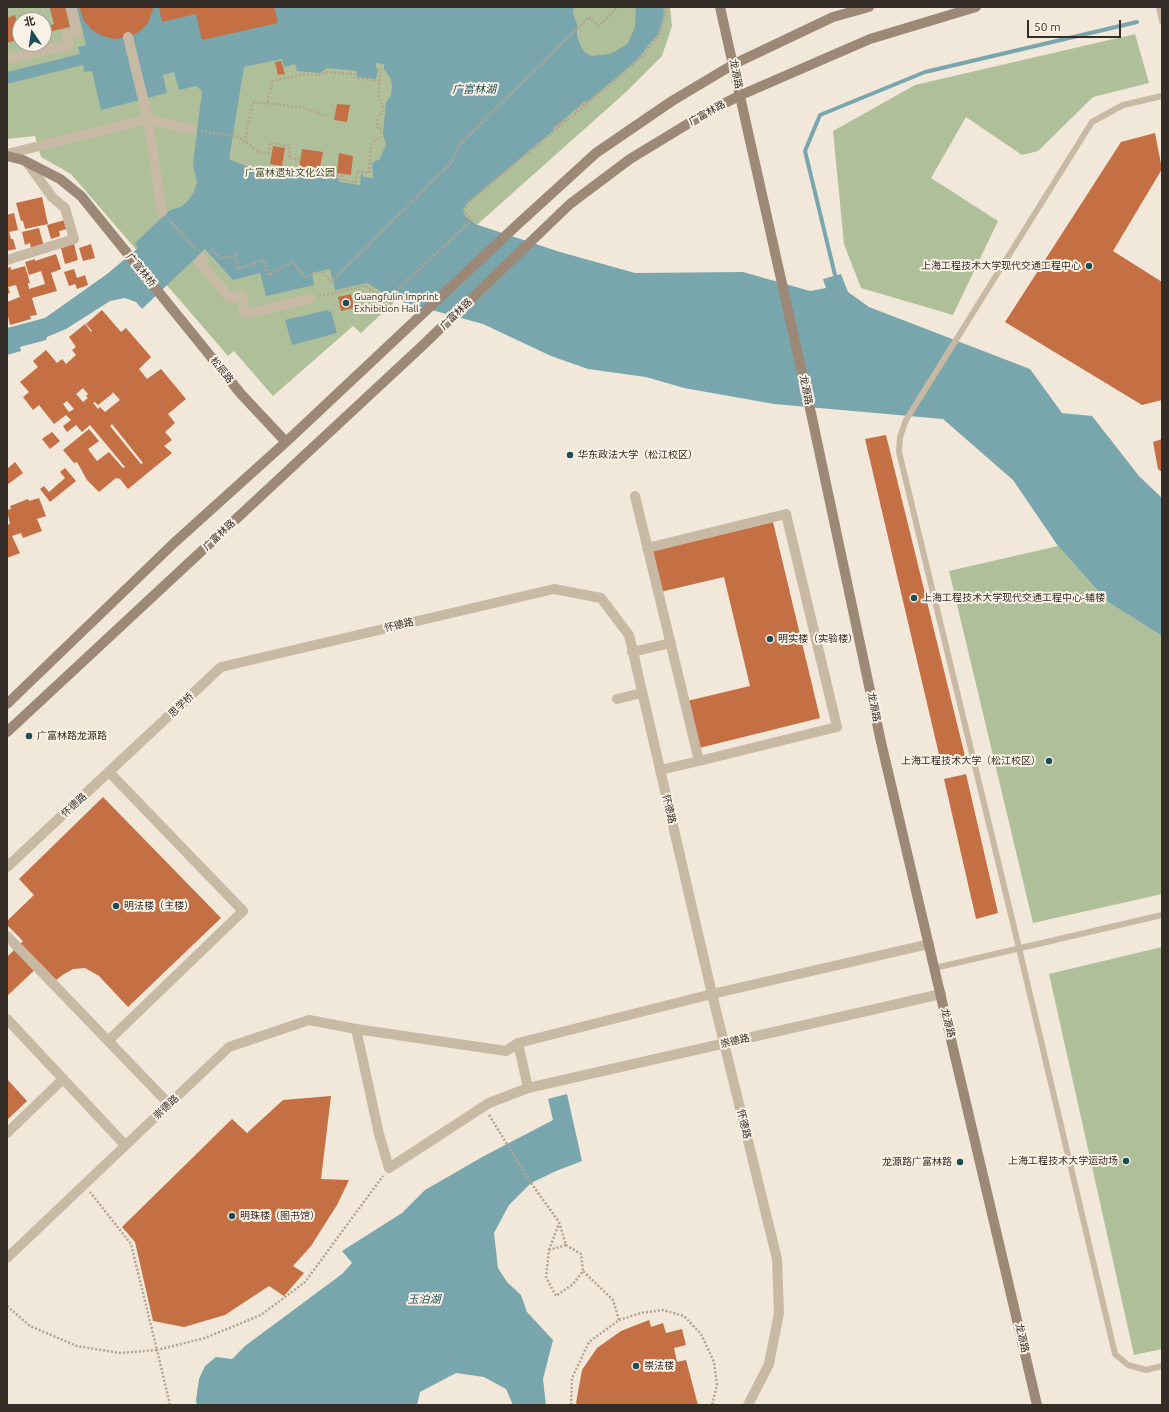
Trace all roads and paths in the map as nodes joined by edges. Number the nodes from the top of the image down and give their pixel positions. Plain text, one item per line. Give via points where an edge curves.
1 (618, 7) edge
2 (666, 7) edge
3 (720, 7) edge
4 (869, 7) edge
5 (976, 7) edge
6 (1159, 7) edge
7 (72, 10) edge
8 (1162, 21) edge
9 (128, 37) dead end
10 (7, 59) edge
11 (734, 64) junction
12 (381, 66) dead end
13 (379, 81) junction
14 (741, 95) junction
15 (1162, 96) edge
16 (586, 102) dead end
17 (267, 103) junction
18 (576, 114) junction
19 (327, 116) dead end
20 (148, 120) junction
21 (567, 120) junction
22 (190, 129) joint
23 (553, 129) dead end
24 (245, 142) junction
25 (7, 155) edge
26 (301, 160) dead end
27 (27, 162) junction
28 (282, 166) dead end
29 (162, 212) joint
30 (206, 256) junction
31 (7, 260) edge
32 (161, 295) joint
33 (309, 299) joint
34 (286, 442) junction
35 (635, 496) dead end
36 (647, 548) junction
37 (671, 643) junction
38 (632, 652) junction
39 (221, 667) joint
40 (642, 693) junction
41 (617, 699) dead end
42 (7, 704) edge
43 (7, 732) edge
44 (141, 743) joint
45 (699, 760) junction
46 (660, 770) junction
47 (109, 772) junction
48 (7, 867) edge
49 (1162, 915) edge
50 (7, 936) edge
51 (929, 944) junction
52 (1019, 948) junction
53 (934, 968) junction
54 (712, 994) junction
55 (941, 994) junction
56 (7, 1019) edge
57 (356, 1029) junction
58 (108, 1041) junction
59 (518, 1044) junction
60 (724, 1044) junction
61 (63, 1079) junction
62 (528, 1088) junction
63 (169, 1104) junction
64 (483, 1106) junction
65 (7, 1133) edge
66 (125, 1145) junction
67 (389, 1168) junction
68 (84, 1185) junction
69 (559, 1222) junction
70 (566, 1245) junction
71 (549, 1250) junction
72 (7, 1258) edge
73 (583, 1271) junction
74 (7, 1306) edge
75 (619, 1320) junction
76 (157, 1350) junction
77 (1162, 1366) edge
78 (170, 1405) edge
79 (571, 1405) edge
80 (712, 1405) edge
81 (748, 1405) edge
82 (1037, 1405) edge

1 - 30 path via 599,26 589,17 459,145 452,162 331,282 323,272 305,277 292,262 268,275 264,260 238,270 235,255 220,259 212,250
2 - 18 path via 663,25 653,44
3 - 11 main road, 龙源路
4 - 11 main road via 833,17
5 - 14 main road, 广富林路 via 870,38
6 - 8 lane
7 - 10 street via 77,32 67,35 69,45
9 - 20 street
11 - 14 main road, 龙源路
11 - 34 main road via 672,101 596,153
12 - 13 path
13 - 17 path via 355,78 355,74 326,72 320,75 305,74 280,78 273,81
13 - 28 path via 378,96 383,106 377,127 381,128 381,137 370,146 369,173 357,171 356,182 342,180 342,176 282,170
14 - 43 main road, 广富林路 via 709,111 630,159 570,204
14 - 51 main road, 龙源路 via 881,742
15 - 52 lane via 1123,105 1092,122 906,420 900,437 899,452
16 - 18 path via 575,111
17 - 19 path via 304,108
17 - 24 path via 252,103
18 - 21 path
20 - 22 street
20 - 25 street
20 - 29 street
21 - 23 path
21 - 33 path via 468,203 464,212 472,220 387,299 366,286
22 - 24 path via 239,138
24 - 26 path via 259,152 268,153 270,143 290,146 289,158
25 - 27 main road
27 - 31 street via 52,197 65,208 74,239
27 - 32 main road, 广富林桥 via 60,179 81,196
29 - 30 path
30 - 33 street via 199,262 230,298 242,296 245,314
32 - 34 main road, 松辰路 via 241,394
34 - 42 main road via 174,543
35 - 36 street
36 - 37 street
36 - 45 street via 786,514 837,727
37 - 38 street
37 - 45 street
38 - 39 street, 怀德路 via 629,635 601,598 554,589
38 - 40 street, 怀德路
39 - 44 street, 思学桥
40 - 41 street
40 - 46 street, 怀德路
44 - 47 street, 怀德路
45 - 46 street
46 - 54 street, 怀德路
47 - 48 street, 怀德路
47 - 58 street via 243,911
49 - 52 lane
50 - 58 street
51 - 53 main road, 龙源路
51 - 54 street, 崇德路
52 - 53 lane
52 - 77 lane via 1115,1354 1128,1365 1146,1370
53 - 55 main road, 龙源路
54 - 59 street, 崇德路
54 - 60 street, 怀德路
55 - 60 street, 崇德路
55 - 82 main road, 龙源路
56 - 61 street
57 - 59 street, 崇德路 via 506,1051
57 - 63 street, 崇德路 via 309,1020 229,1047
57 - 67 street
58 - 63 street
59 - 62 street
60 - 62 street, 崇德路
60 - 81 street, 怀德路 via 777,1259 779,1313 769,1364
61 - 65 street
61 - 66 street
62 - 64 street, 崇德路
63 - 66 street, 崇德路
64 - 67 street, 崇德路
64 - 69 path via 531,1183
66 - 68 street, 崇德路
67 - 76 path via 305,1282 261,1315 205,1338
68 - 72 street, 崇德路
68 - 76 path via 132,1244
69 - 70 path
69 - 71 path
70 - 71 path
70 - 73 path via 581,1254
71 - 73 path via 546,1277 556,1296 573,1284
73 - 75 path via 613,1300
74 - 76 path via 30,1326 77,1346 120,1353
75 - 79 path via 589,1342 572,1378
75 - 80 path via 663,1310 684,1316 701,1334 714,1362 717,1385
76 - 78 path

